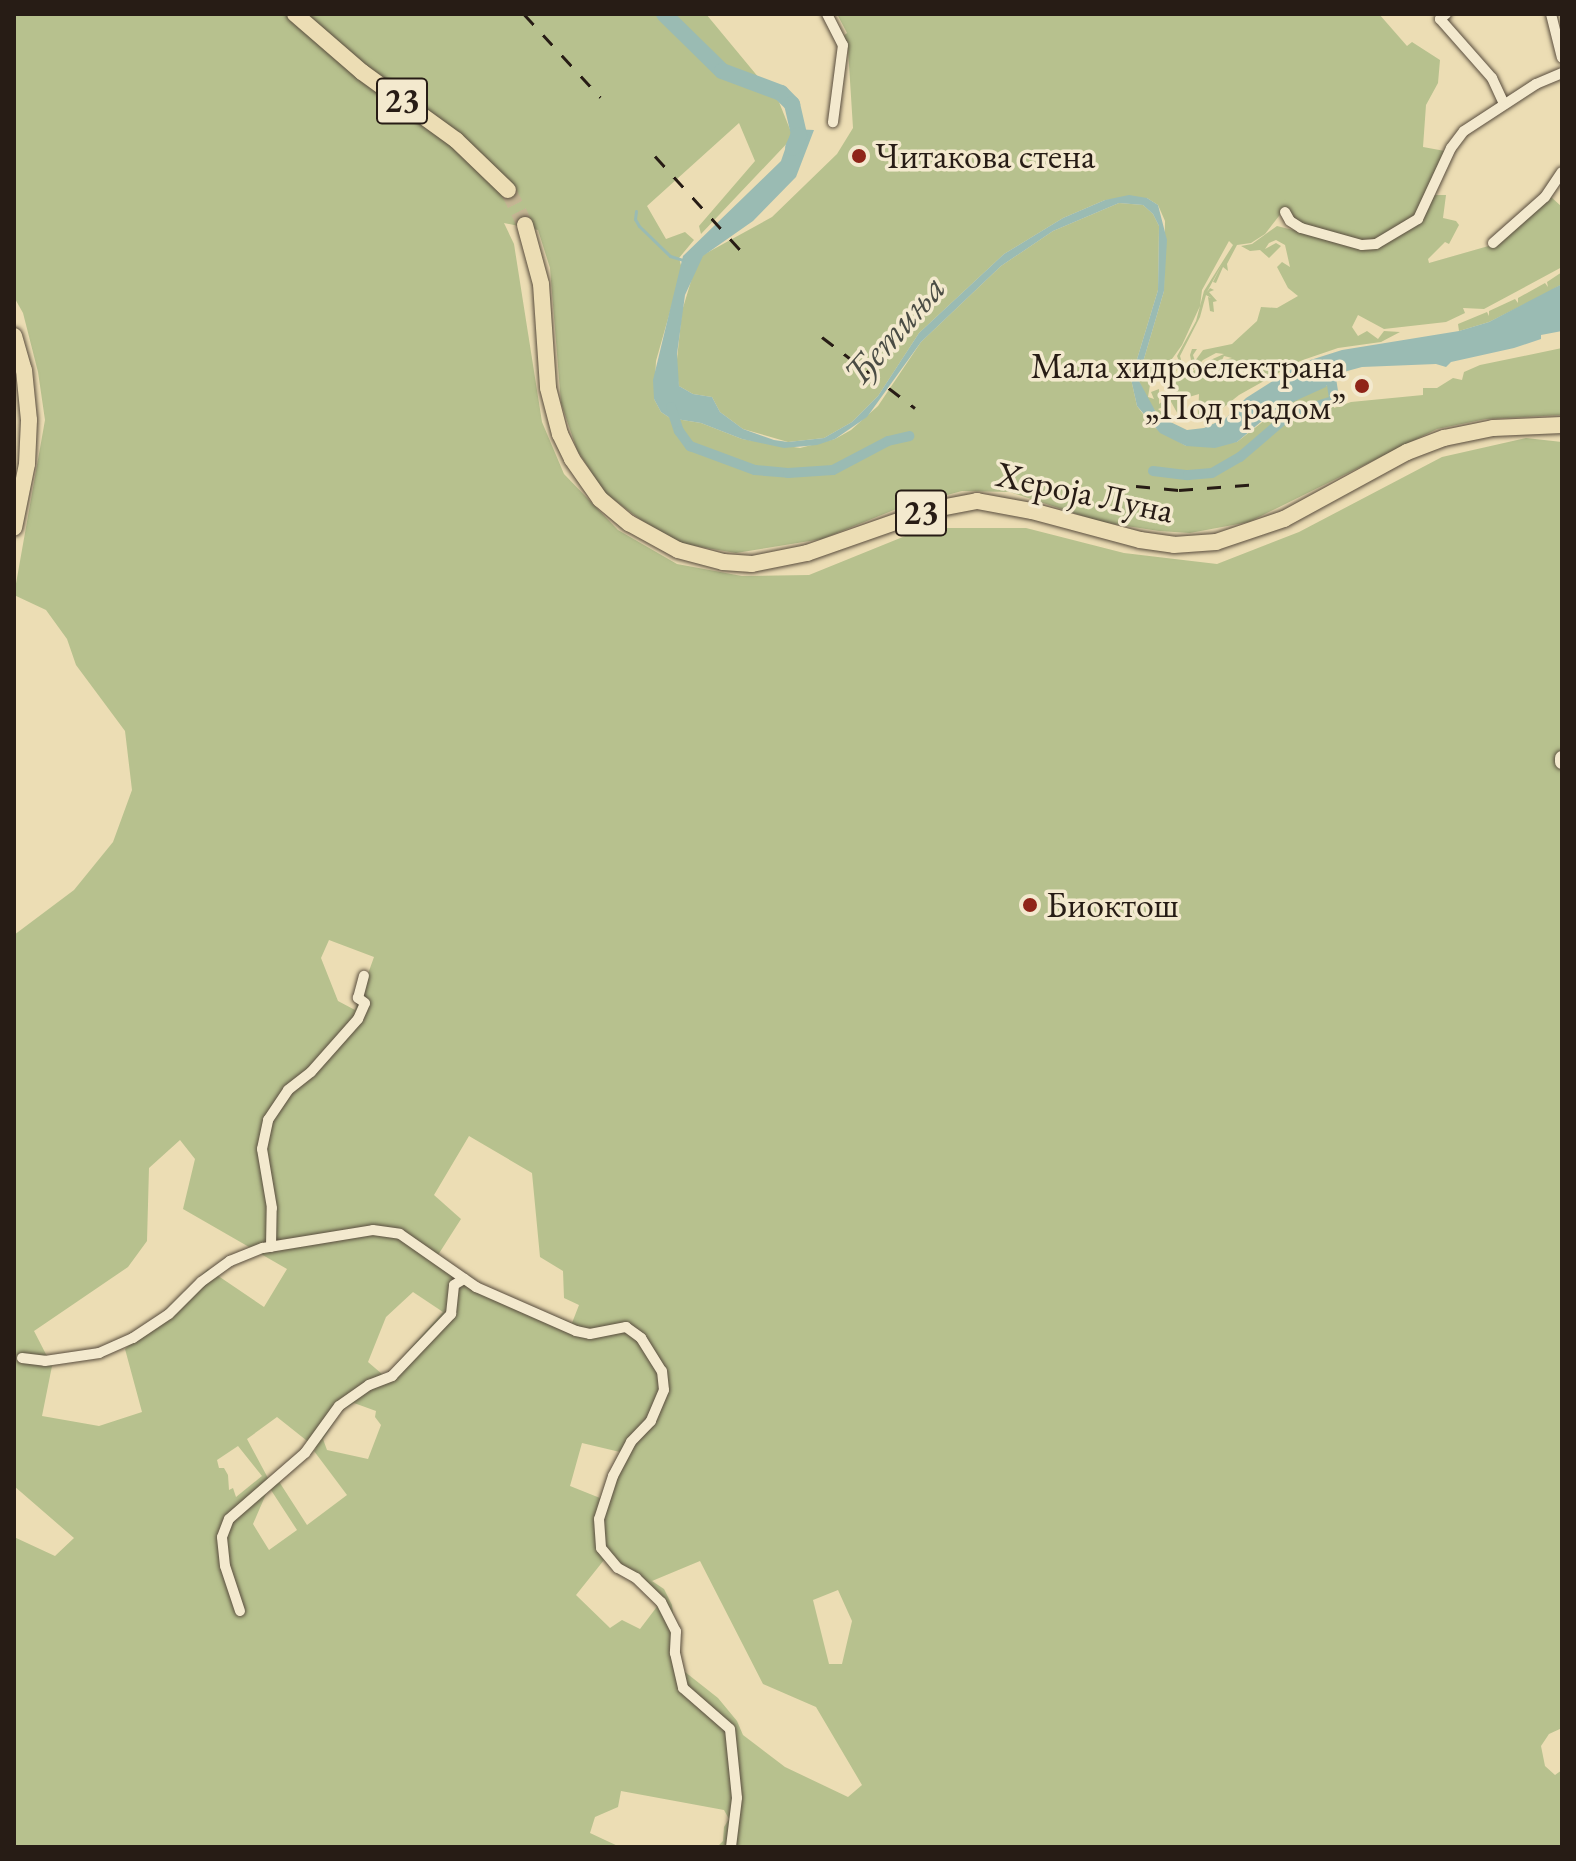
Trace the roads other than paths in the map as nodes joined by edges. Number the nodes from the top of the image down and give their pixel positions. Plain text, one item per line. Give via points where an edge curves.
1 (295, 14) edge
2 (827, 14) edge
3 (1551, 14) edge
4 (1441, 16) edge
5 (1562, 58) edge
6 (1562, 73) edge
7 (1504, 104) junction
8 (833, 122) dead end
9 (1562, 172) edge
10 (508, 190) tunnel mouth
11 (1285, 212) dead end
12 (525, 225) tunnel mouth
13 (1493, 243) dead end
14 (14, 336) edge
15 (1562, 425) edge
16 (14, 528) edge
17 (364, 976) dead end
18 (271, 1247) junction
19 (464, 1279) junction
20 (22, 1358) dead end
21 (240, 1611) dead end
22 (731, 1847) edge

1 - 10 main road, 23 via 362,72 469,150
2 - 8 street via 843,45
3 - 5 street
4 - 7 street via 1492,78
6 - 7 street
7 - 11 street via 1453,144 1418,219 1376,244 1301,228
9 - 13 street via 1545,197
12 - 15 main road, Хероја Луна / 23 via 539,270 548,388 572,459 600,499 629,523 678,550 723,562 752,564 807,553 922,512 977,501 1140,540 1174,545 1216,542 1284,519 1407,452 1444,438 1516,426
14 - 16 main road via 29,420
17 - 18 street via 358,998 365,1003 358,1019 288,1090 268,1120 262,1149 272,1208
18 - 19 street via 386,1229
18 - 20 street via 230,1261 133,1338 73,1359
19 - 21 street via 454,1285 451,1314 392,1376 339,1406 305,1453 229,1519 222,1537 225,1566
19 - 22 street via 576,1331 590,1334 626,1327 641,1338 662,1371 660,1405 613,1476 598,1530 607,1557 650,1591 670,1617 683,1688 730,1729 737,1798

